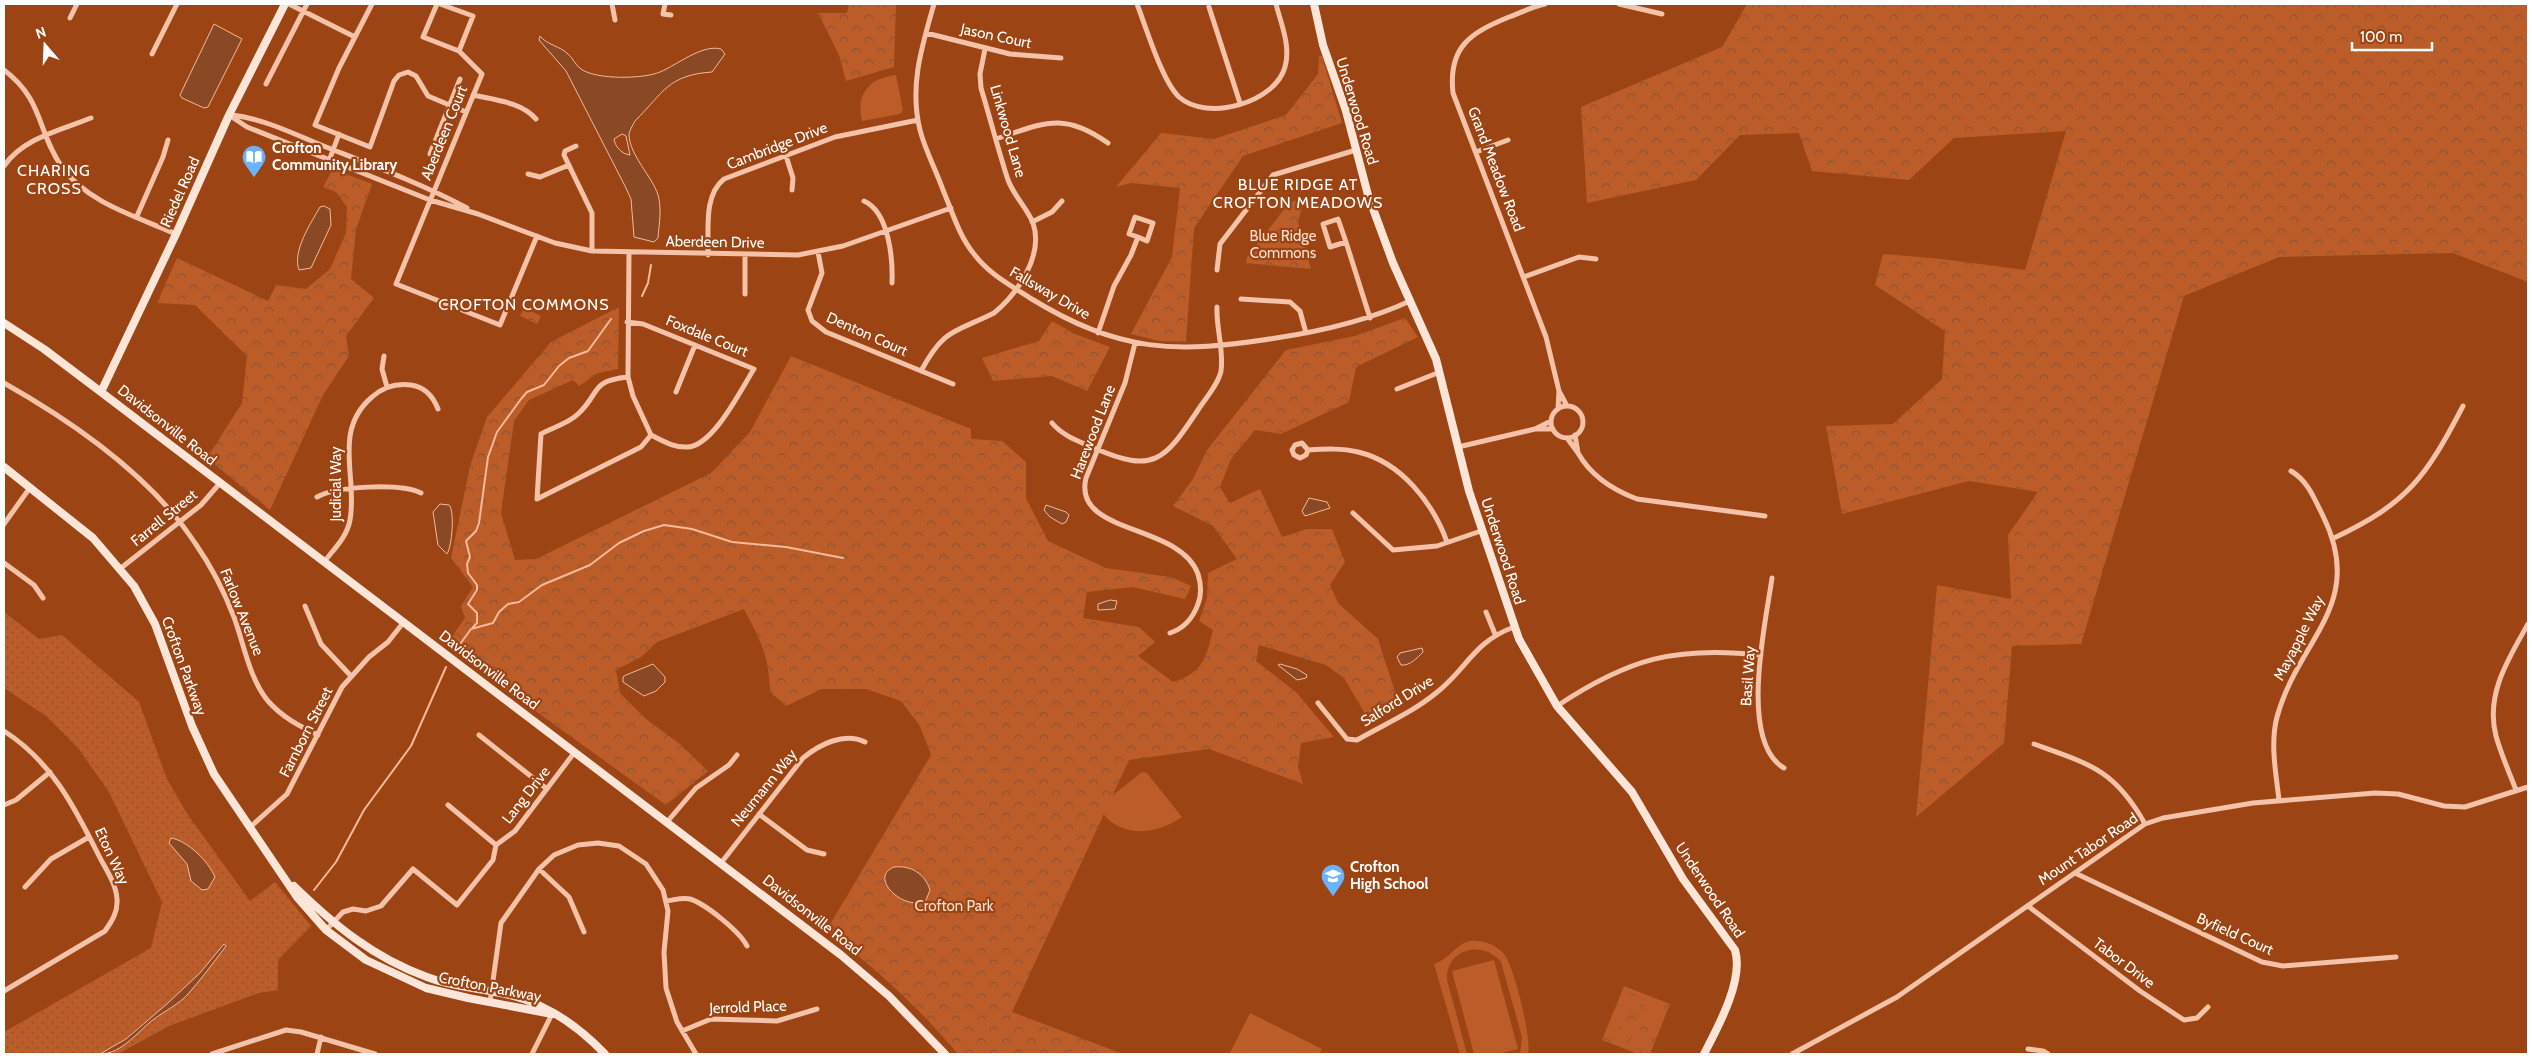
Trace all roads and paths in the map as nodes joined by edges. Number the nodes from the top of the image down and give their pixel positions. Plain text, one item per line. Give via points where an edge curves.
1 (77, 4) edge
2 (177, 4) edge
3 (287, 4) edge
4 (307, 4) edge
5 (372, 4) edge
6 (436, 4) edge
7 (440, 4) edge
8 (612, 4) edge
9 (665, 4) edge
10 (934, 4) edge
11 (1137, 4) edge
12 (1276, 4) edge
13 (1314, 4) edge
14 (1545, 4) edge
15 (1620, 4) edge
16 (1209, 7) dead end
17 (303, 11) junction
18 (1662, 14) dead end
19 (671, 15) dead end
20 (70, 18) dead end
21 (614, 20) dead end
22 (926, 33) junction
23 (355, 37) junction
24 (985, 49) junction
25 (459, 51) junction
26 (152, 54) dead end
27 (1061, 58) dead end
28 (4, 70) edge
29 (460, 79) dead end
30 (266, 84) dead end
31 (473, 94) junction
32 (1240, 103) junction
33 (450, 106) junction
34 (466, 112) junction
35 (229, 114) junction
36 (91, 118) dead end
37 (536, 120) dead end
38 (918, 120) junction
39 (339, 134) junction
40 (47, 135) junction
41 (996, 139) junction
42 (168, 140) dead end
43 (1508, 140) dead end
44 (1108, 143) dead end
45 (576, 146) dead end
46 (333, 150) junction
47 (1356, 150) junction
48 (1476, 152) junction
49 (430, 154) dead end
50 (786, 156) junction
51 (329, 161) junction
52 (569, 165) junction
53 (4, 166) edge
54 (528, 174) dead end
55 (792, 190) dead end
56 (434, 191) junction
57 (430, 200) junction
58 (864, 201) dead end
59 (1062, 201) dead end
60 (951, 208) junction
61 (478, 214) junction
62 (137, 216) junction
63 (1032, 222) junction
64 (885, 231) junction
65 (176, 234) junction
66 (536, 236) junction
67 (1138, 237) junction
68 (1346, 242) junction
69 (592, 251) junction
70 (818, 252) junction
71 (629, 253) junction
72 (708, 255) junction
73 (745, 256) junction
74 (1596, 260) dead end
75 (1217, 270) dead end
76 (1524, 277) junction
77 (892, 283) dead end
78 (1016, 289) junction
79 (745, 294) dead end
80 (1241, 298) dead end
81 (1410, 301) junction
82 (1217, 307) dead end
83 (1370, 318) junction
84 (628, 322) junction
85 (4, 323) edge
86 (1098, 333) junction
87 (1306, 333) junction
88 (1135, 343) junction
89 (695, 345) junction
90 (1220, 347) junction
91 (384, 356) dead end
92 (921, 371) junction
93 (1440, 372) junction
94 (628, 377) junction
95 (4, 383) edge
96 (953, 384) dead end
97 (387, 387) junction
98 (1397, 389) dead end
99 (1559, 391) junction
100 (102, 392) junction
101 (676, 392) dead end
102 (1567, 406) junction
103 (2463, 406) dead end
104 (438, 409) dead end
105 (1558, 409) junction
106 (1551, 421) junction
107 (1052, 423) dead end
108 (1535, 428) junction
109 (1553, 429) junction
110 (651, 435) junction
111 (1575, 435) junction
112 (1567, 438) junction
113 (1458, 446) junction
114 (1098, 449) junction
115 (1308, 450) dead end
116 (1578, 452) junction
117 (4, 467) edge
118 (2291, 471) dead end
119 (4, 473) edge
120 (220, 483) junction
121 (29, 489) junction
122 (350, 489) junction
123 (421, 493) dead end
124 (316, 497) dead end
125 (1353, 513) dead end
126 (1765, 516) dead end
127 (180, 522) junction
128 (4, 524) edge
129 (1481, 531) junction
130 (2334, 538) junction
131 (1447, 542) junction
132 (324, 562) junction
133 (4, 563) edge
134 (121, 568) junction
135 (1772, 578) dead end
136 (43, 598) dead end
137 (305, 606) dead end
138 (1486, 612) dead end
139 (403, 623) junction
140 (2528, 624) edge
141 (1514, 627) junction
142 (1170, 633) dead end
143 (1495, 634) junction
144 (1761, 655) junction
145 (352, 676) junction
146 (1318, 703) dead end
147 (1557, 706) junction
148 (4, 731) edge
149 (318, 735) junction
150 (479, 736) dead end
151 (865, 742) dead end
152 (2034, 744) dead end
153 (574, 753) junction
154 (737, 754) dead end
155 (1784, 768) dead end
156 (50, 772) junction
157 (2528, 787) edge
158 (547, 789) junction
159 (2516, 790) junction
160 (2279, 800) junction
161 (4, 805) edge
162 (448, 805) dead end
163 (759, 814) junction
164 (667, 822) junction
165 (2145, 824) junction
166 (249, 828) junction
167 (90, 837) junction
168 (496, 845) junction
169 (824, 854) dead end
170 (721, 863) junction
171 (540, 869) junction
172 (2075, 873) junction
173 (285, 877) junction
174 (25, 886) dead end
175 (666, 901) junction
176 (2028, 906) junction
177 (332, 922) junction
178 (326, 930) junction
179 (584, 932) dead end
180 (748, 946) dead end
181 (2396, 958) dead end
182 (4, 991) edge
183 (491, 991) junction
184 (490, 1002) junction
185 (2208, 1008) dead end
186 (817, 1009) dead end
187 (552, 1014) junction
188 (682, 1031) junction
189 (321, 1038) junction
190 (2028, 1049) dead end
191 (212, 1054) edge
192 (317, 1054) edge
193 (375, 1054) edge
194 (532, 1054) edge
195 (605, 1054) edge
196 (696, 1054) edge
197 (945, 1054) edge
198 (1704, 1054) edge
199 (1792, 1054) edge
200 (2048, 1054) edge

1 - 20 street
2 - 26 street
3 - 17 street
3 - 35 street, Riedel Road
4 - 17 street
5 - 23 street
6 - 25 street via 423,37
7 - 25 street via 473,16
8 - 21 street
9 - 19 street via 663,14
10 - 22 street, Fallsway Drive
11 - 32 street via 1166,77 1179,97 1206,109
12 - 32 street via 1287,48 1285,66 1279,81 1272,87 1256,98
13 - 47 street, Underwood Road
14 - 48 street, Grand Meadow Road via 1480,30 1460,49 1454,64 1453,93
15 - 18 street
16 - 32 street
17 - 23 street
17 - 30 street
22 - 24 street, Jason Court
22 - 38 street, Fallsway Drive via 916,72
23 - 39 street via 315,124
24 - 27 street, Jason Court via 1021,56
24 - 41 street, Linkwood Lane via 980,80
25 - 31 street, Aberdeen Court via 482,74
28 - 40 street via 27,92
29 - 33 street
31 - 34 street, Aberdeen Court
31 - 37 street via 520,107
33 - 34 street
33 - 39 street via 428,96 414,73 404,73 394,81 370,147
33 - 49 street
34 - 56 street, Aberdeen Court
35 - 46 street, Aberdeen Drive via 252,117
35 - 51 street, Aberdeen Drive via 248,127
35 - 65 street, Riedel Road
36 - 40 street
38 - 50 street, Cambridge Drive via 840,136
38 - 60 street, Fallsway Drive
39 - 46 street
40 - 53 street via 20,148
40 - 62 street via 61,166 77,184 99,199
41 - 44 street via 1043,124 1062,122 1089,129
41 - 63 street, Linkwood Lane via 1009,181
42 - 62 street
43 - 48 street
45 - 52 street via 564,153
46 - 51 street
46 - 56 street, Aberdeen Drive
47 - 75 street via 1273,175 1220,244
47 - 81 street, Underwood Road via 1368,195
48 - 76 street, Grand Meadow Road
50 - 55 street via 793,178
50 - 72 street, Cambridge Drive via 730,176 716,188 710,201
51 - 57 street, Aberdeen Drive
52 - 54 street via 540,177
52 - 69 street via 592,212
56 - 57 street, Aberdeen Court
56 - 61 street, Aberdeen Drive
57 - 61 street, Aberdeen Drive
57 - 66 street, Aberdeen Court via 396,284 500,325
58 - 64 street via 877,210
59 - 63 street via 1052,212
60 - 64 street, Aberdeen Drive
60 - 78 street, Fallsway Drive via 973,254 990,272
61 - 66 street, Aberdeen Drive
62 - 65 street
63 - 78 street, Linkwood Lane via 1036,250
64 - 70 street, Aberdeen Drive
64 - 77 street via 892,253
65 - 100 street, Riedel Road
66 - 69 street, Aberdeen Drive
67 - 67 street via 1147,240 1153,223 1135,217 1129,234
67 - 86 street via 1114,286
68 - 68 street via 1330,247 1323,224 1338,219
68 - 83 street
69 - 71 street, Aberdeen Drive
70 - 73 street, Aberdeen Drive
70 - 92 street, Denton Court via 822,272 808,310 815,324 826,332
71 - 72 street, Aberdeen Drive
71 - 84 street
72 - 73 street, Aberdeen Drive
73 - 79 street
74 - 76 street via 1579,257
76 - 99 street, Grand Meadow Road via 1546,337
78 - 86 street, Fallsway Drive via 1058,315
78 - 92 street, Linkwood Lane via 994,313 943,338
80 - 87 street via 1290,302 1300,311
81 - 83 street, Fallsway Drive
81 - 93 street, Underwood Road
82 - 90 street
83 - 87 street, Fallsway Drive
84 - 89 street, Foxdale Court via 643,324
84 - 94 street
85 - 100 street, Davidsonville Road
86 - 88 street, Fallsway Drive
87 - 90 street, Fallsway Drive
88 - 90 street, Fallsway Drive via 1172,348
88 - 114 street, Harewood Lane via 1128,376
89 - 101 street
89 - 110 street, Foxdale Court via 754,369 730,408 703,441 691,447 679,447
90 - 114 street via 1221,372 1175,445 1149,460 1135,461
91 - 97 street via 382,369
92 - 96 street, Denton Court
93 - 98 street
93 - 113 street, Underwood Road
94 - 110 street
94 - 110 street via 613,378 600,384 577,415 541,434 537,499 641,447
95 - 127 street, Farlow Avenue via 56,415 118,461
97 - 104 street via 403,384 418,387 432,398
97 - 122 street, Judicial Way via 364,405 351,429 348,443
99 - 102 street, Grand Meadow Road
99 - 105 street, Grand Meadow Road
100 - 120 street, Davidsonville Road
102 - 105 street
102 - 111 street via 1581,415 1581,428
103 - 130 street via 2439,453 2413,487 2373,519
105 - 106 street
106 - 108 street
106 - 109 street
107 - 114 street via 1065,435
108 - 109 street
108 - 113 street
109 - 112 street
111 - 112 street
111 - 116 street
112 - 116 street
113 - 129 street, Underwood Road
114 - 142 street, Harewood Lane via 1084,484 1085,497 1094,510 1174,545 1187,555 1196,569 1201,588 1197,607 1183,627
115 - 131 street via 1357,452 1386,464 1425,499 1436,515
116 - 126 street via 1598,477 1621,493 1638,499
117 - 121 street, Crofton Parkway
118 - 130 street, Mayapple Way via 2307,484
119 - 121 street, Crofton Parkway
120 - 127 street, Farrell Street
120 - 132 street, Davidsonville Road
121 - 128 street
121 - 134 street, Crofton Parkway via 94,538
122 - 123 street via 401,487
122 - 124 street
122 - 132 street, Judicial Way via 349,526
125 - 131 street via 1393,550 1431,547
127 - 134 street, Farrell Street
127 - 149 street, Farlow Avenue via 217,579 261,690 286,718
129 - 131 street
129 - 141 street, Underwood Road
130 - 160 street, Mayapple Way via 2339,569 2335,596 2289,686 2277,719 2274,750
132 - 139 street, Davidsonville Road
133 - 136 street via 34,585
134 - 166 street, Crofton Parkway via 155,624 201,748 228,798
135 - 144 street, Basil Way
137 - 145 street via 321,644
138 - 143 street
139 - 145 street, Farnborn Street
139 - 153 street, Davidsonville Road
140 - 159 street via 2502,674 2493,714 2496,737
141 - 143 street, Salford Drive
141 - 147 street, Underwood Road
143 - 146 street, Salford Drive via 1438,692 1357,740 1348,739
144 - 147 street via 1716,651 1664,656 1616,671
144 - 155 street, Basil Way via 1757,692 1761,730 1773,760
145 - 149 street, Farnborn Street via 332,704
147 - 198 street, Underwood Road via 1632,792 1683,878 1735,950 1738,964 1735,982
148 - 156 street, Eton Way via 34,753
149 - 166 street, Farnborn Street via 287,794
150 - 158 street
151 - 163 street, Neumann Way via 846,738 815,749 798,762
152 - 165 street via 2103,772 2126,794
153 - 158 street, Lang Drive
153 - 164 street, Davidsonville Road
154 - 164 street via 729,765 696,788
156 - 161 street via 16,800
156 - 167 street, Eton Way via 70,798
157 - 159 street, Mount Tabor Road
158 - 168 street, Lang Drive via 515,831
159 - 160 street, Mount Tabor Road via 2474,805 2457,807 2387,793
160 - 165 street, Mount Tabor Road via 2176,815
162 - 168 street
163 - 169 street via 807,850
163 - 170 street, Neumann Way
164 - 170 street, Davidsonville Road
165 - 172 street, Mount Tabor Road
166 - 173 street, Crofton Parkway
167 - 174 street via 51,859
167 - 182 street, Eton Way via 116,892 114,917 98,937
168 - 177 street via 493,860 457,905 413,869 381,906 366,911 347,910
170 - 197 street, Davidsonville Road via 870,978 913,1018
171 - 175 street via 554,855 578,845 619,846 653,872
171 - 179 street via 569,898
171 - 183 street via 501,923
172 - 176 street, Mount Tabor Road
172 - 181 street, Byfield Court via 2262,962 2283,966
173 - 177 street, Crofton Parkway
173 - 178 street, Crofton Parkway via 307,910
175 - 180 street via 686,899 696,902 738,933
175 - 188 street via 666,988
176 - 185 street, Tabor Drive via 2140,991 2184,1020 2198,1018
176 - 199 street, Mount Tabor Road via 1897,997
177 - 178 street
177 - 183 street, Crofton Parkway via 357,942 409,970 449,984
178 - 184 street, Crofton Parkway via 359,955 405,979 447,994
183 - 184 street
183 - 187 street, Crofton Parkway via 532,1002
184 - 187 street, Crofton Parkway
186 - 188 street, Jerrold Place via 777,1021 710,1019
187 - 194 street
187 - 195 street, Crofton Parkway via 574,1027
188 - 196 street
189 - 191 street via 294,1030 278,1031
189 - 192 street
189 - 193 street
190 - 200 street

